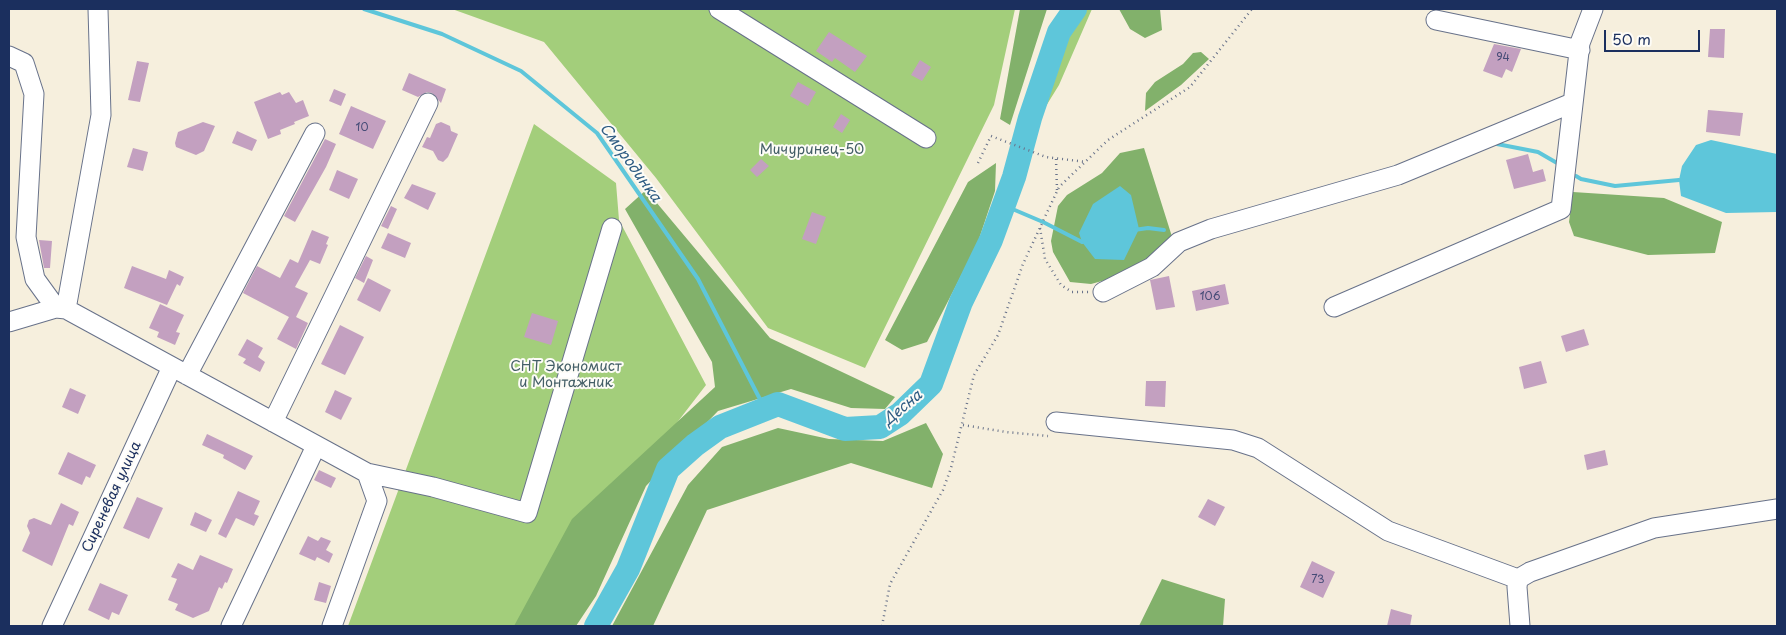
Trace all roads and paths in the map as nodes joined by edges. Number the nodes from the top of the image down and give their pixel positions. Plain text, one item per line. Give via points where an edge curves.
1 (98, 9) edge
2 (719, 9) edge
3 (1252, 9) edge
4 (1593, 9) edge
5 (1436, 20) dead end
6 (1580, 50) junction
7 (9, 56) edge
8 (428, 103) dead end
9 (1572, 103) junction
10 (314, 133) dead end
11 (926, 138) dead end
12 (1056, 159) junction
13 (1086, 162) junction
14 (978, 163) dead end
15 (1057, 192) junction
16 (612, 228) dead end
17 (1040, 228) junction
18 (1103, 292) joint
19 (1334, 308) dead end
20 (61, 309) junction
21 (9, 322) edge
22 (179, 371) junction
23 (273, 422) junction
24 (1056, 422) joint
25 (963, 425) junction
26 (316, 446) junction
27 (367, 473) junction
28 (1777, 509) edge
29 (1518, 579) junction
30 (52, 626) edge
31 (231, 626) edge
32 (332, 626) edge
33 (882, 626) edge
34 (1520, 626) edge

1 - 20 street via 101,115
2 - 11 street
3 - 13 path via 1190,87 1108,140
4 - 6 street
5 - 6 street
6 - 9 street
7 - 20 street via 24,63 34,94 26,238 35,279
8 - 23 street
9 - 18 street via 1398,175 1211,229 1179,242 1152,267
9 - 19 street via 1561,209
10 - 22 street, Сиреневая улица
12 - 13 path
12 - 14 path via 991,136
12 - 15 path
13 - 15 path
15 - 17 path
16 - 27 street via 527,513
17 - 18 path via 1045,259 1061,285 1072,292
17 - 25 path via 1023,264 998,335 974,375
20 - 21 street
20 - 22 street
22 - 23 street
22 - 30 street, Сиреневая улица
23 - 26 street
24 - 25 path via 1053,436
24 - 29 street via 1233,440 1258,448 1388,531
25 - 33 path via 943,490 890,584
26 - 27 street
26 - 31 street
27 - 32 street via 377,501
28 - 29 street via 1654,528
29 - 34 street

